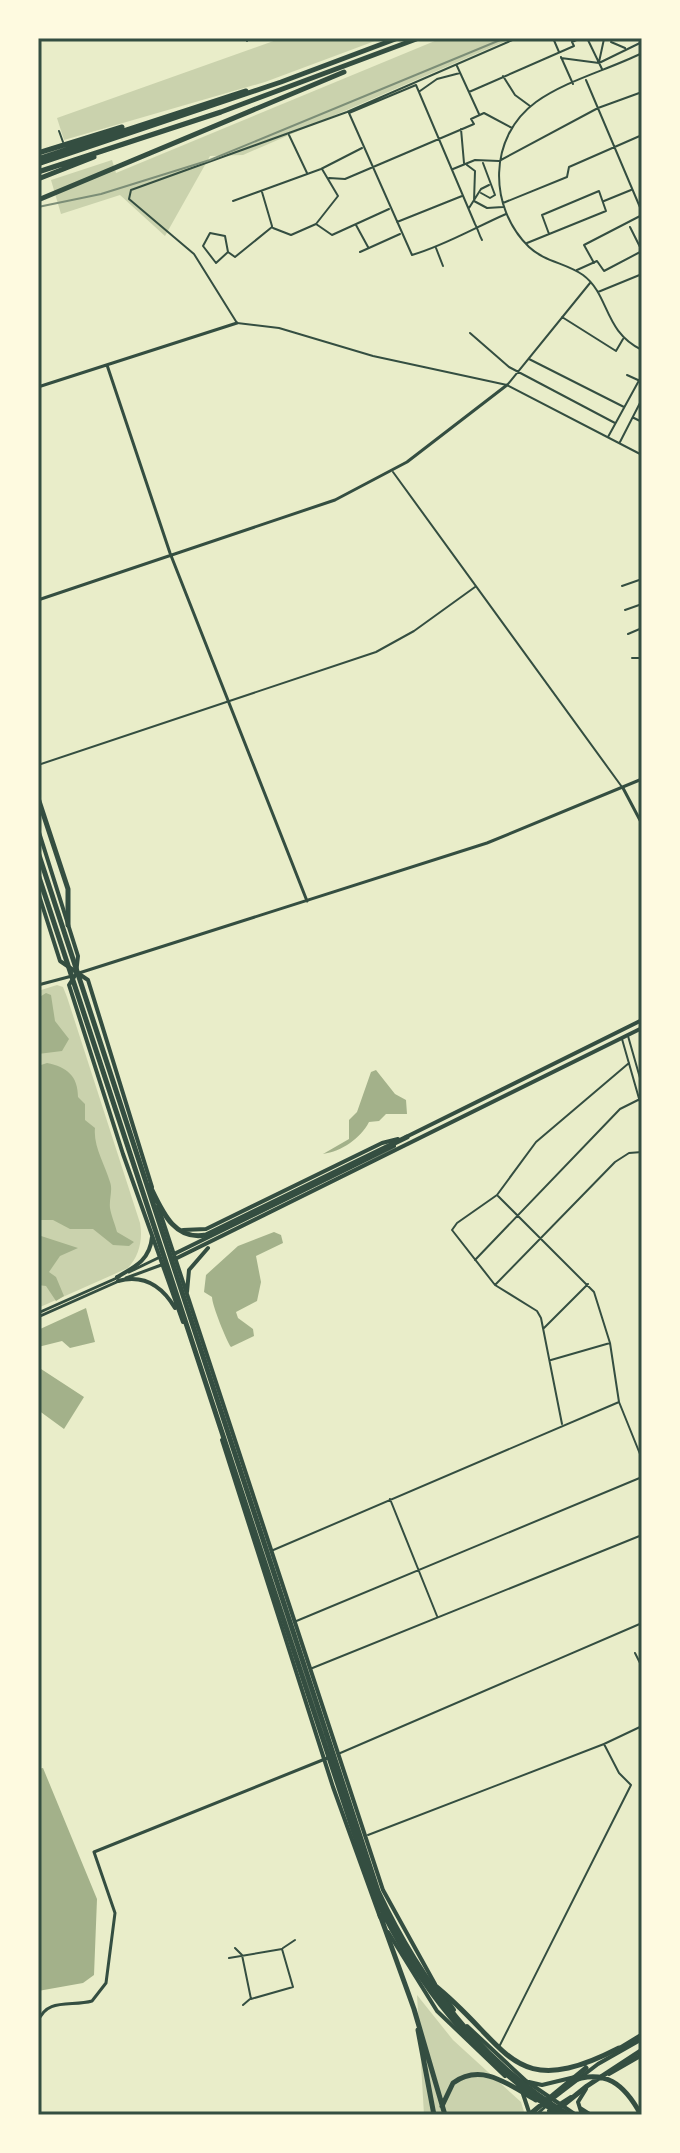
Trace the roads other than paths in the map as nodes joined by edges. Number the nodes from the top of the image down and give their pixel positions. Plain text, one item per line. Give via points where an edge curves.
1 (398, 38) edge
2 (419, 38) edge
3 (517, 38) edge
4 (553, 38) edge
5 (581, 38) edge
6 (587, 38) edge
7 (604, 39) edge
8 (611, 42) dead end
9 (642, 42) edge
10 (628, 49) junction
11 (559, 51) junction
12 (642, 53) edge
13 (381, 55) junction
14 (561, 58) junction
15 (599, 63) junction
16 (456, 64) junction
17 (603, 71) junction
18 (460, 73) junction
19 (434, 74) junction
20 (503, 76) junction
21 (437, 79) junction
22 (586, 79) junction
23 (573, 84) junction
24 (274, 85) junction
25 (419, 92) junction
26 (469, 92) junction
27 (642, 92) edge
28 (531, 107) junction
29 (598, 108) junction
30 (479, 115) junction
31 (143, 123) junction
32 (513, 128) junction
33 (461, 129) junction
34 (59, 131) dead end
35 (288, 134) junction
36 (642, 135) edge
37 (438, 137) junction
38 (128, 142) junction
39 (63, 143) dead end
40 (614, 146) junction
41 (363, 148) junction
42 (38, 153) edge
43 (58, 155) junction
44 (499, 161) junction
45 (38, 162) edge
46 (482, 162) junction
47 (465, 164) junction
48 (371, 166) junction
49 (321, 169) junction
50 (452, 169) junction
51 (38, 172) edge
52 (307, 174) junction
53 (329, 178) junction
54 (38, 179) edge
55 (490, 184) junction
56 (633, 190) junction
57 (262, 192) dead end
58 (481, 193) junction
59 (500, 194) junction
60 (642, 194) edge
61 (463, 195) junction
62 (495, 195) junction
63 (635, 196) junction
64 (38, 200) edge
65 (233, 201) dead end
66 (474, 201) junction
67 (603, 202) junction
68 (503, 205) junction
69 (390, 208) junction
70 (469, 208) junction
71 (506, 214) junction
72 (642, 214) edge
73 (396, 223) junction
74 (316, 224) junction
75 (356, 224) junction
76 (629, 224) junction
77 (272, 227) junction
78 (477, 227) junction
79 (401, 234) junction
80 (549, 234) junction
81 (642, 235) edge
82 (636, 238) junction
83 (482, 240) dead end
84 (526, 244) junction
85 (435, 246) junction
86 (369, 248) junction
87 (642, 251) edge
88 (228, 252) junction
89 (360, 252) dead end
90 (212, 259) junction
91 (594, 263) junction
92 (204, 266) junction
93 (443, 266) dead end
94 (576, 271) junction
95 (642, 274) edge
96 (591, 283) junction
97 (597, 292) junction
98 (562, 317) junction
99 (237, 323) junction
100 (470, 333) dead end
101 (624, 338) junction
102 (642, 350) edge
103 (528, 359) junction
104 (107, 365) junction
105 (518, 372) junction
106 (627, 375) dead end
107 (642, 375) edge
108 (639, 381) junction
109 (507, 385) junction
110 (38, 387) edge
111 (642, 399) edge
112 (624, 407) junction
113 (633, 417) junction
114 (642, 422) edge
115 (615, 423) junction
116 (608, 437) junction
117 (620, 443) junction
118 (642, 455) edge
119 (392, 471) junction
120 (642, 545) edge
121 (170, 553) junction
122 (641, 553) edge
123 (635, 556) dead end
124 (642, 559) edge
125 (642, 579) edge
126 (622, 586) dead end
127 (475, 587) junction
128 (38, 600) edge
129 (642, 604) edge
130 (625, 610) dead end
131 (642, 628) edge
132 (628, 634) dead end
133 (642, 653) edge
134 (632, 658) dead end
135 (230, 702) junction
136 (38, 765) edge
137 (642, 779) edge
138 (623, 788) junction
139 (38, 798) edge
140 (642, 824) edge
141 (38, 829) edge
142 (38, 852) edge
143 (38, 874) edge
144 (38, 892) edge
145 (307, 901) junction
146 (68, 925) junction
147 (76, 974) junction
148 (38, 985) edge
149 (642, 1020) edge
150 (642, 1028) edge
151 (625, 1036) junction
152 (629, 1063) junction
153 (642, 1085) edge
154 (641, 1099) edge
155 (642, 1109) edge
156 (407, 1137) junction
157 (136, 1152) junction
158 (642, 1152) edge
159 (497, 1195) junction
160 (156, 1199) junction
161 (518, 1216) junction
162 (152, 1231) junction
163 (543, 1240) junction
164 (216, 1241) junction
165 (174, 1256) junction
166 (159, 1258) junction
167 (475, 1261) junction
168 (162, 1265) junction
169 (118, 1279) junction
170 (588, 1283) junction
171 (495, 1285) junction
172 (190, 1305) junction
173 (38, 1315) edge
174 (183, 1323) junction
175 (543, 1328) junction
176 (610, 1343) junction
177 (549, 1360) junction
178 (619, 1402) junction
179 (562, 1424) junction
180 (642, 1459) edge
181 (642, 1477) edge
182 (390, 1498) junction
183 (642, 1535) edge
184 (270, 1552) junction
185 (417, 1569) junction
186 (437, 1617) junction
187 (293, 1622) junction
188 (642, 1623) edge
189 (635, 1653) dead end
190 (642, 1667) edge
191 (309, 1669) junction
192 (642, 1726) edge
193 (604, 1744) junction
194 (336, 1755) junction
195 (324, 1759) junction
196 (365, 1836) junction
197 (371, 1888) junction
198 (295, 1940) dead end
199 (235, 1948) dead end
200 (282, 1949) junction
201 (242, 1955) junction
202 (229, 1958) dead end
203 (426, 1979) junction
204 (293, 1987) junction
205 (298, 1992) dead end
206 (251, 1999) junction
207 (243, 2005) dead end
208 (414, 2009) junction
209 (38, 2022) edge
210 (642, 2037) edge
211 (619, 2048) junction
212 (642, 2053) edge
213 (496, 2055) junction
214 (598, 2064) junction
215 (602, 2076) junction
216 (526, 2081) junction
217 (518, 2085) junction
218 (561, 2086) junction
219 (589, 2086) junction
220 (552, 2100) junction
221 (558, 2104) junction
222 (579, 2108) junction
223 (549, 2112) edge
224 (434, 2115) edge
225 (444, 2115) edge
226 (530, 2115) edge
227 (536, 2115) edge
228 (560, 2115) edge
229 (569, 2115) edge
230 (579, 2115) edge
231 (591, 2115) edge
232 (641, 2115) edge

1 - 24 highway
2 - 13 highway
3 - 16 street
4 - 11 street
5 - 11 street
6 - 15 street
7 - 15 street
8 - 10 street
9 - 10 street
10 - 15 street
11 - 14 street
11 - 20 street
12 - 17 street
13 - 38 highway
13 - 64 highway
14 - 15 street
14 - 23 street
15 - 17 street
16 - 18 street
16 - 19 street
17 - 22 street
18 - 21 street
18 - 26 street
19 - 21 street
19 - 35 street
20 - 26 street
20 - 28 street
21 - 25 street
22 - 23 street
22 - 29 street
23 - 28 street
24 - 31 highway
24 - 43 highway
25 - 37 street
25 - 41 street via 416,85 349,113
26 - 30 street
27 - 29 street
28 - 32 street
29 - 40 street
29 - 44 street
30 - 32 street
30 - 33 street via 471,119 474,124
31 - 42 highway
31 - 43 highway
32 - 44 street
33 - 37 street
33 - 47 street
34 - 39 street
35 - 52 street
35 - 92 street via 128,193
36 - 40 street
37 - 48 street
37 - 50 street
38 - 51 highway
38 - 54 highway
40 - 56 street
40 - 68 street via 569,167 567,177
41 - 48 street
41 - 49 street
43 - 45 highway
44 - 46 street
44 - 59 street
46 - 47 street
46 - 55 street
47 - 50 street
47 - 66 street via 475,171
48 - 53 street via 345,179
48 - 69 street
49 - 52 street
49 - 53 street
50 - 61 street
52 - 65 street
53 - 74 street via 338,196
55 - 58 street
55 - 62 street
56 - 63 street
56 - 67 street
57 - 77 street
58 - 62 street
58 - 66 street
59 - 62 street
59 - 68 street
60 - 63 street
61 - 70 street
61 - 73 street
63 - 72 street
66 - 68 street via 487,208
66 - 70 street
67 - 80 street via 606,211
67 - 80 street via 599,191 542,215
68 - 71 street
69 - 73 street
69 - 75 street
70 - 78 street
71 - 78 street
71 - 84 street
72 - 76 street
73 - 79 street
74 - 75 street via 332,235
74 - 77 street via 291,235
75 - 86 street
76 - 82 street
76 - 91 street via 584,245
77 - 88 street via 235,257
78 - 83 street
78 - 85 street
79 - 85 street via 412,255
79 - 86 street
80 - 84 street
81 - 82 street
82 - 87 street
84 - 94 street
85 - 93 street
86 - 89 street
87 - 91 street via 604,271
88 - 90 street via 216,263
88 - 90 street via 225,236 210,233 203,246
90 - 92 street
91 - 94 street
92 - 99 street
94 - 96 street
95 - 97 street
96 - 97 street
96 - 98 street
97 - 101 street
98 - 101 street via 616,351
98 - 103 street
99 - 104 street
99 - 109 street via 279,328 373,356
100 - 105 street
101 - 102 street
103 - 105 street
103 - 112 street
104 - 110 street
104 - 121 street
105 - 109 street
105 - 115 street
106 - 108 street
107 - 108 street
108 - 112 street
109 - 116 street
109 - 119 street
111 - 113 street
112 - 115 street
113 - 114 street
113 - 117 street
115 - 116 street
116 - 117 street
117 - 118 street
119 - 121 street via 335,500
119 - 127 street
120 - 122 street
121 - 128 street
121 - 135 street
122 - 123 street
122 - 124 street
125 - 126 street
127 - 135 street via 376,652
127 - 138 street
129 - 130 street
131 - 132 street
133 - 134 street via 641,658
135 - 136 street
135 - 145 street
137 - 138 street
138 - 140 street
138 - 145 street via 487,843
139 - 146 highway via 68,889
141 - 146 main road
142 - 157 highway
143 - 197 highway
144 - 147 main road via 60,961
145 - 147 street
146 - 147 main road via 78,956
147 - 148 street
147 - 160 main road via 88,980
147 - 162 main road via 69,985
149 - 156 main road
150 - 151 main road
151 - 152 street
151 - 153 street
151 - 164 main road
152 - 154 street
152 - 159 street via 536,1142
154 - 155 street
154 - 161 street via 620,1109
156 - 157 highway via 229,1226 196,1237 170,1224
156 - 160 main road via 382,1143 206,1229 185,1231 169,1221
156 - 165 main road
157 - 203 highway via 378,1891
158 - 163 street via 615,1162
159 - 161 street
159 - 167 street via 452,1230
160 - 165 main road
161 - 163 street
161 - 167 street
162 - 166 main road
162 - 169 main road via 149,1252
163 - 170 street
163 - 171 street
164 - 165 main road
164 - 172 main road via 189,1270
165 - 166 street
165 - 168 street
165 - 172 main road
166 - 168 main road
166 - 169 street
167 - 171 street
168 - 169 street
168 - 174 main road
169 - 173 street
169 - 174 main road via 137,1278 160,1287
170 - 175 street
170 - 176 street
171 - 175 street via 537,1311
172 - 184 main road
174 - 195 main road
175 - 177 street
176 - 177 street
176 - 178 street
177 - 179 street
178 - 179 street
178 - 180 street
179 - 182 street
181 - 185 street
182 - 184 street
182 - 185 street
183 - 186 street
184 - 187 main road
185 - 186 street
185 - 187 street
186 - 191 street
187 - 191 main road
188 - 194 street
189 - 190 street
191 - 194 main road
192 - 193 street
193 - 196 street
193 - 213 street via 631,1785
194 - 195 street
194 - 196 main road
195 - 209 street via 94,1852 115,1913 106,1983 92,2001 51,2005
195 - 217 main road via 370,1897 411,1971 454,2031
196 - 213 main road via 383,1890 423,1965 460,2019
197 - 208 highway
197 - 223 highway via 412,1968 441,2010
198 - 200 street
199 - 201 street
200 - 201 street
200 - 204 street
201 - 202 street
201 - 206 street
203 - 211 highway via 510,2057 530,2069 565,2072
203 - 229 highway via 476,2040
204 - 205 street
204 - 206 street
206 - 207 street
208 - 224 highway
208 - 225 highway
210 - 211 highway
210 - 214 main road
211 - 218 highway
212 - 215 highway
212 - 219 main road
213 - 216 main road
214 - 216 main road via 542,2085
214 - 220 main road
215 - 218 highway
215 - 223 highway
215 - 232 highway via 624,2088
216 - 220 main road
217 - 223 main road
217 - 226 main road
218 - 226 highway
219 - 221 main road
219 - 222 main road via 580,2096
220 - 221 main road
220 - 223 main road
221 - 223 main road
221 - 230 main road
222 - 230 main road
222 - 231 main road
223 - 225 highway via 490,2075 474,2073 447,2090
223 - 227 street
223 - 228 highway

